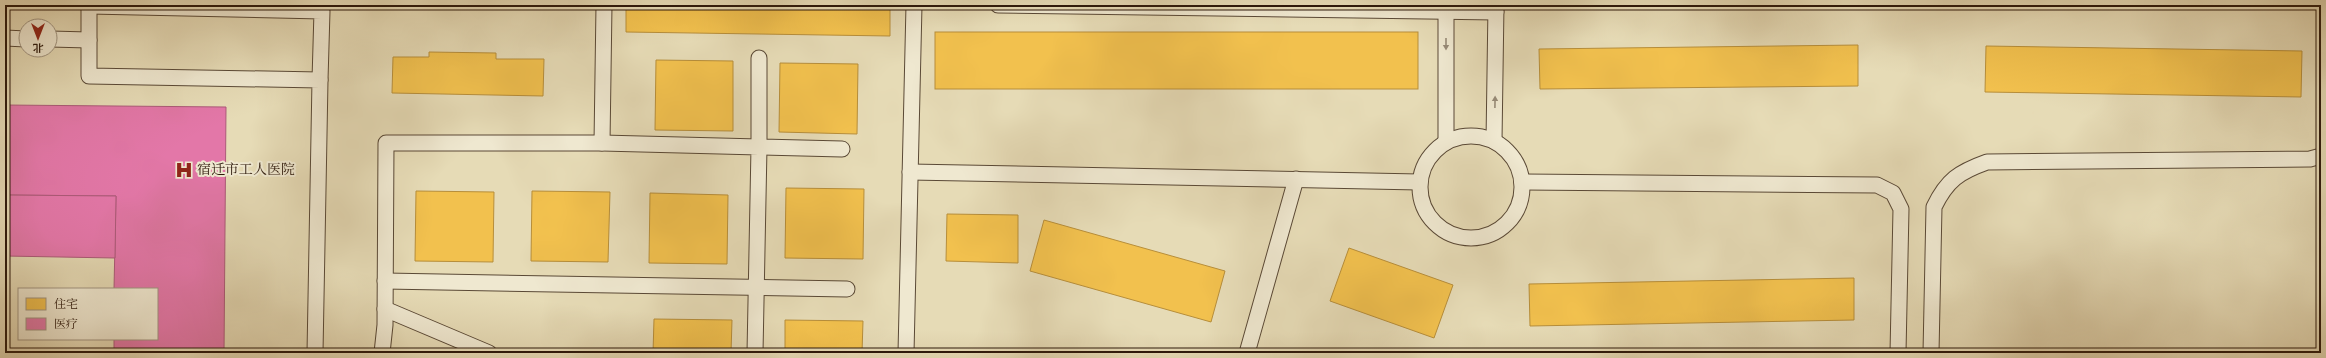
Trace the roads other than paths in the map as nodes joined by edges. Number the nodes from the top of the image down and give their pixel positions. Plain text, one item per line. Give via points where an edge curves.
1 (604, 5) edge
2 (914, 5) edge
3 (998, 5) edge
4 (89, 6) edge
5 (1446, 8) edge
6 (1496, 9) edge
7 (5, 38) edge
8 (18, 39) edge
9 (58, 39) edge
10 (89, 40) junction
11 (759, 58) dead end
12 (320, 80) junction
13 (1494, 141) junction
14 (1446, 142) junction
15 (602, 143) junction
16 (759, 147) junction
17 (842, 149) dead end
18 (2321, 156) edge
19 (910, 172) junction
20 (1296, 179) junction
21 (1419, 182) junction
22 (1522, 182) junction
23 (385, 281) junction
24 (756, 288) junction
25 (846, 289) dead end
26 (385, 310) junction
27 (315, 353) edge
28 (382, 353) edge
29 (488, 353) edge
30 (755, 353) edge
31 (906, 353) edge
32 (1247, 353) edge
33 (1898, 353) edge
34 (1931, 353) edge

1 - 15 lane
2 - 19 lane
3 - 5 lane
4 - 10 lane
4 - 12 lane via 322,11
5 - 6 lane
5 -> 14 lane
13 -> 6 lane
7 - 8 lane
9 - 10 lane
10 - 12 lane via 89,76
11 - 16 lane
12 - 27 lane
13 - 14 lane via 1478,136 1462,136
13 - 22 lane via 1508,151
14 - 21 lane via 1429,157 1423,166
15 - 16 lane
15 - 23 lane via 386,143
16 - 17 lane
16 - 24 lane
18 - 34 lane via 2310,160 1987,162 1966,169 1943,188 1934,207
19 - 20 lane
19 - 31 lane
20 - 21 lane
20 - 32 lane
21 - 22 lane via 1420,199 1426,214 1437,227 1452,235 1469,239 1486,236 1502,228 1514,215 1521,199
22 - 33 lane via 1877,185 1893,193 1901,210
23 - 24 lane
23 - 26 lane
24 - 25 lane
24 - 30 lane
26 - 28 lane
26 - 29 lane

